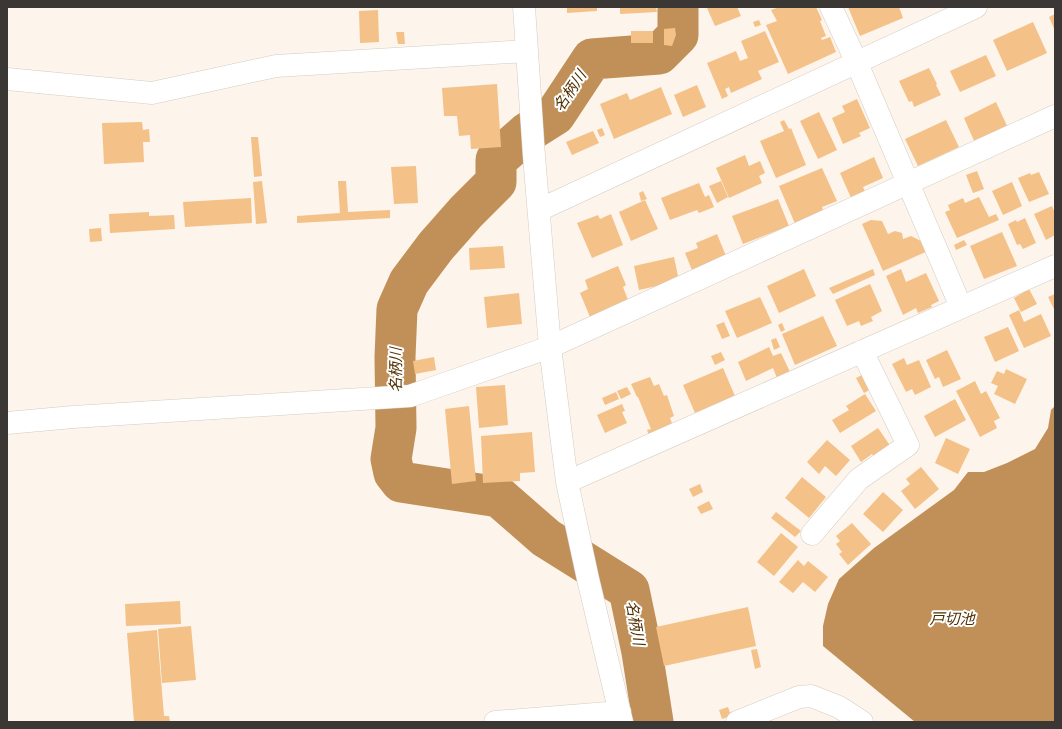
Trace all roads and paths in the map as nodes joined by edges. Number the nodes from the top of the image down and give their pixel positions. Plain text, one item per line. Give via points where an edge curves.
1 (524, 7) edge
2 (831, 7) edge
3 (976, 7) edge
4 (527, 51) junction
5 (856, 61) junction
6 (7, 79) edge
7 (1055, 116) edge
8 (907, 183) junction
9 (539, 210) junction
10 (1055, 266) edge
11 (961, 307) junction
12 (550, 347) junction
13 (862, 351) junction
14 (7, 423) edge
15 (568, 482) junction
16 (812, 534) dead end
17 (621, 717) edge
18 (495, 722) edge
19 (736, 722) edge
20 (862, 722) edge

1 - 4 street
2 - 5 street
3 - 5 street
4 - 6 street via 276,66 152,93
4 - 9 street
5 - 8 street
5 - 9 street
7 - 8 street
8 - 11 street
8 - 12 street
9 - 12 street
10 - 11 street
11 - 13 street
12 - 14 street via 410,396
12 - 15 street
13 - 15 street
13 - 16 street via 908,445 859,479
15 - 17 street via 581,550
17 - 18 street
19 - 20 street via 799,697 811,696 839,707

